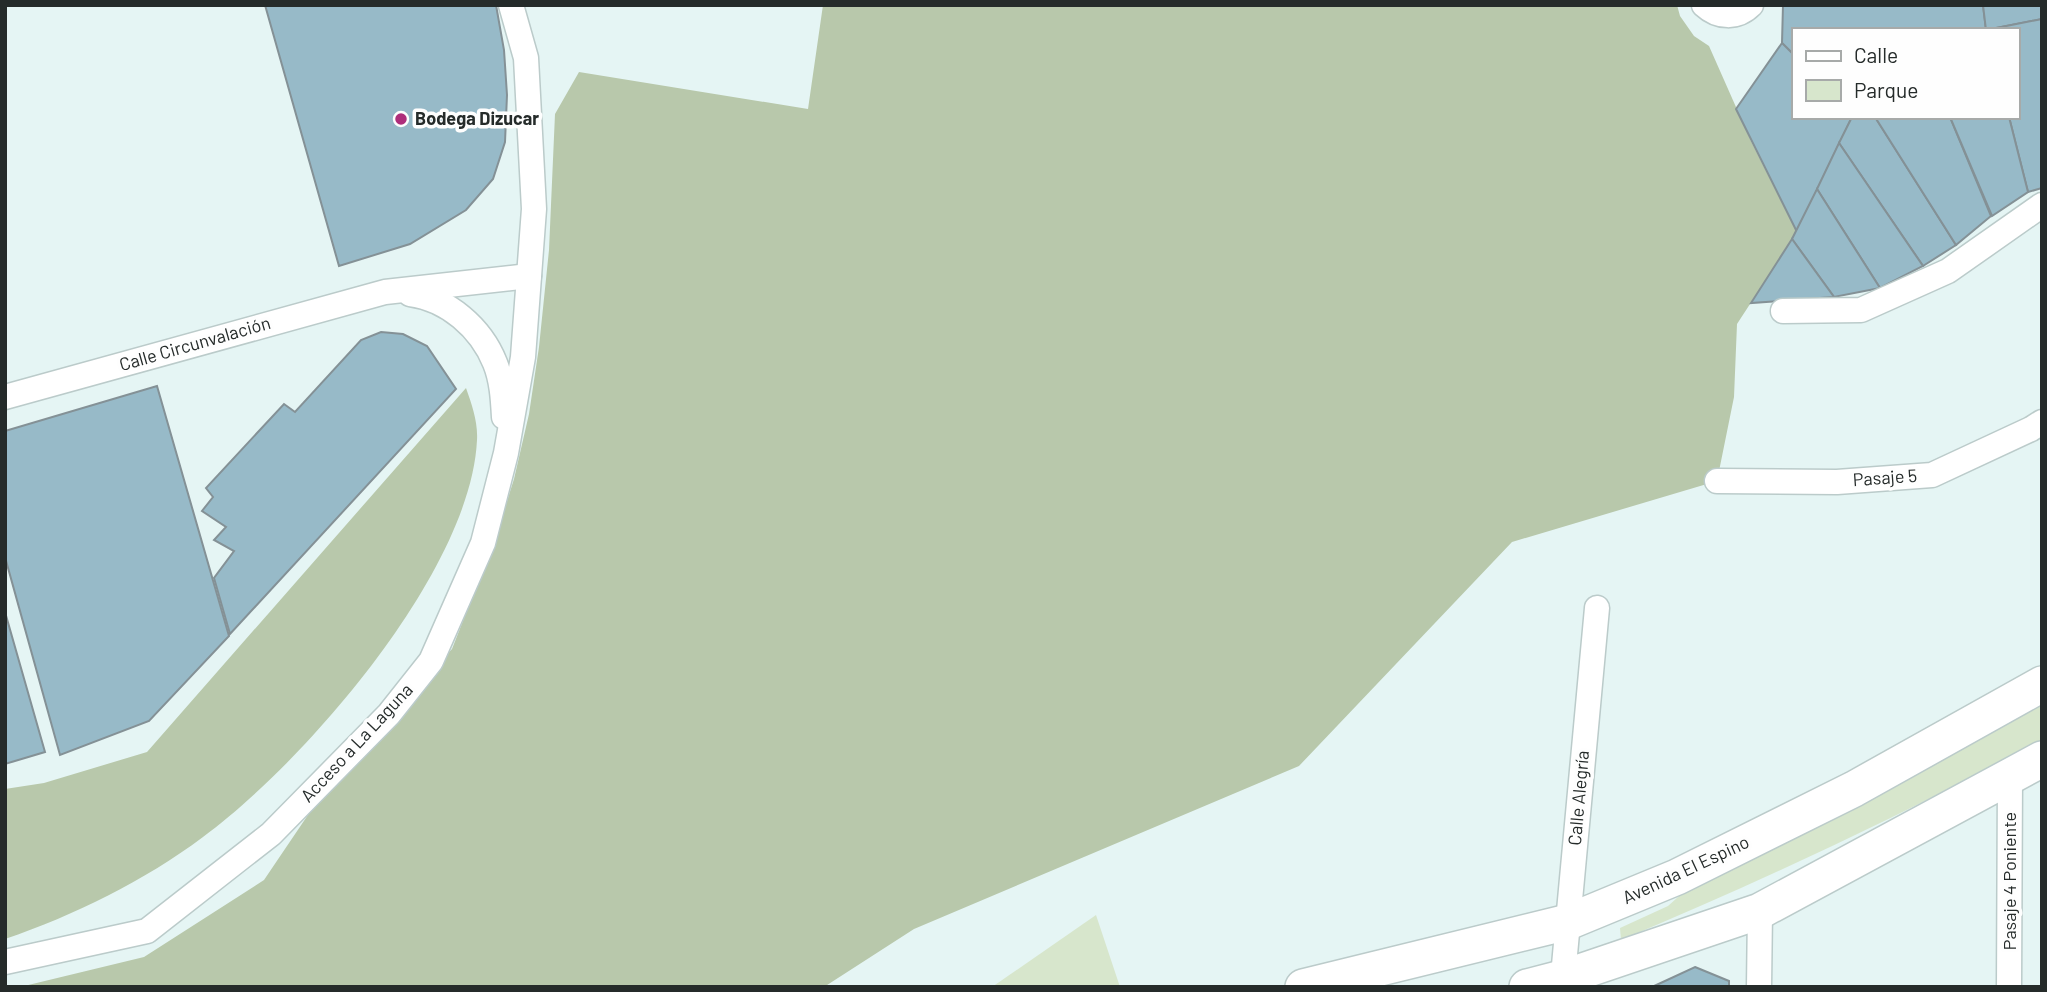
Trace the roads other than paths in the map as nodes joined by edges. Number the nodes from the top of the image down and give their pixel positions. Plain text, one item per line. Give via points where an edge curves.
1 (511, 5) edge
2 (1704, 5) edge
3 (1751, 5) edge
4 (2042, 205) edge
5 (529, 276) junction
6 (385, 292) junction
7 (1783, 311) dead end
8 (5, 397) edge
9 (2042, 422) edge
10 (506, 453) junction
11 (1717, 481) dead end
12 (1597, 608) dead end
13 (2042, 684) edge
14 (2042, 758) edge
15 (2010, 776) junction
16 (1760, 911) junction
17 (1568, 922) junction
18 (5, 962) edge
19 (1562, 982) edge
20 (1303, 987) edge
21 (1527, 987) edge
22 (1759, 987) edge
23 (2009, 987) edge

1 - 5 street via 526,58 534,209
2 - 3 street via 1726,16 1737,15
4 - 7 street via 1948,271 1861,310
5 - 6 street, Calle Circunvalación
5 - 10 street, Acceso a La Laguna via 523,357
6 - 8 street, Calle Circunvalación
6 - 10 street, Calle Circunvalación via 423,296 447,306 480,336 496,363 503,394
9 - 11 street, Pasaje 5 via 1932,475 1837,482
10 - 18 street, Acceso a La Laguna via 483,543 431,661 390,714 271,834 147,931
12 - 17 street, Calle Alegría
13 - 17 main road, Avenida El Espino via 1854,789 1677,877
14 - 15 main road
15 - 16 main road
15 - 23 street, Pasaje 4 Poniente
16 - 19 main road
16 - 22 street
17 - 19 street, Calle Alegría
17 - 20 main road, Avenida El Espino
19 - 21 main road

